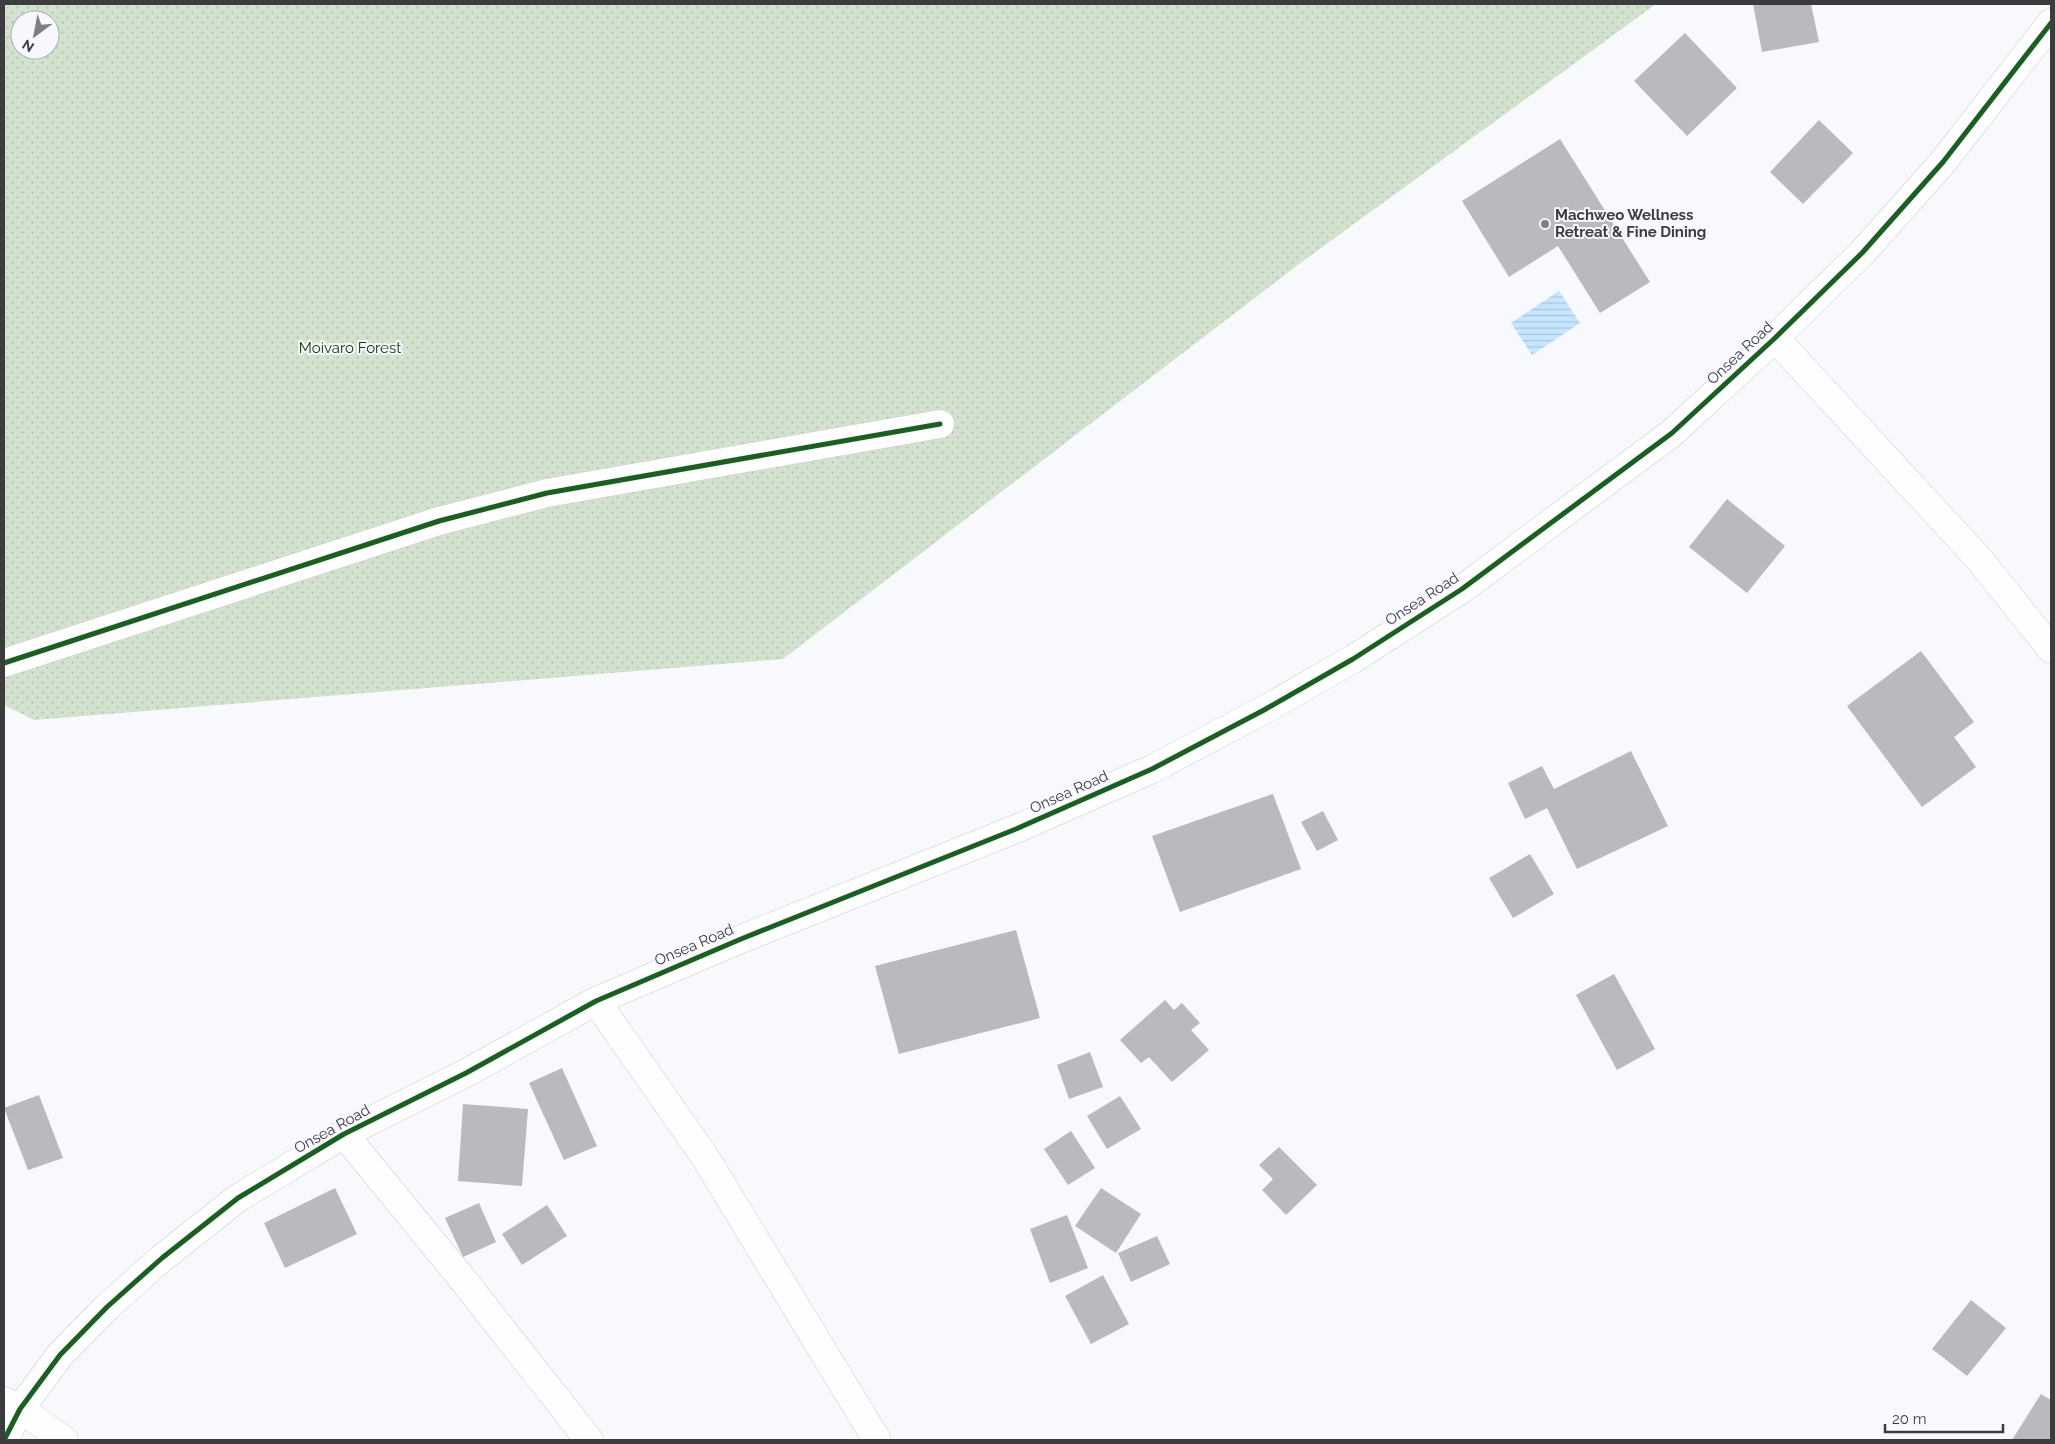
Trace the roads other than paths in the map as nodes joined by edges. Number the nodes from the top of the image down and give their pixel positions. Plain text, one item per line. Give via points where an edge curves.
1 (2051, 23) edge
2 (1775, 338) junction
3 (940, 424) dead end
4 (2051, 649) edge
5 (4, 663) edge
6 (596, 1001) junction
7 (344, 1134) junction
8 (12, 1405) edge
9 (4, 1440) edge
10 (64, 1440) edge
11 (589, 1440) edge
12 (877, 1440) edge

1 - 2 street, Onsea Road via 1943,162 1862,253
2 - 4 street via 1979,559
2 - 6 street, Onsea Road via 1672,433 1462,589 1353,659 1264,710 1152,769 1016,829
3 - 5 street via 547,493 439,521
6 - 7 street, Onsea Road via 466,1073
6 - 12 street via 705,1157
7 - 8 street, Onsea Road via 238,1198 162,1258 106,1307
7 - 11 street
8 - 9 street, Onsea Road
8 - 10 street

